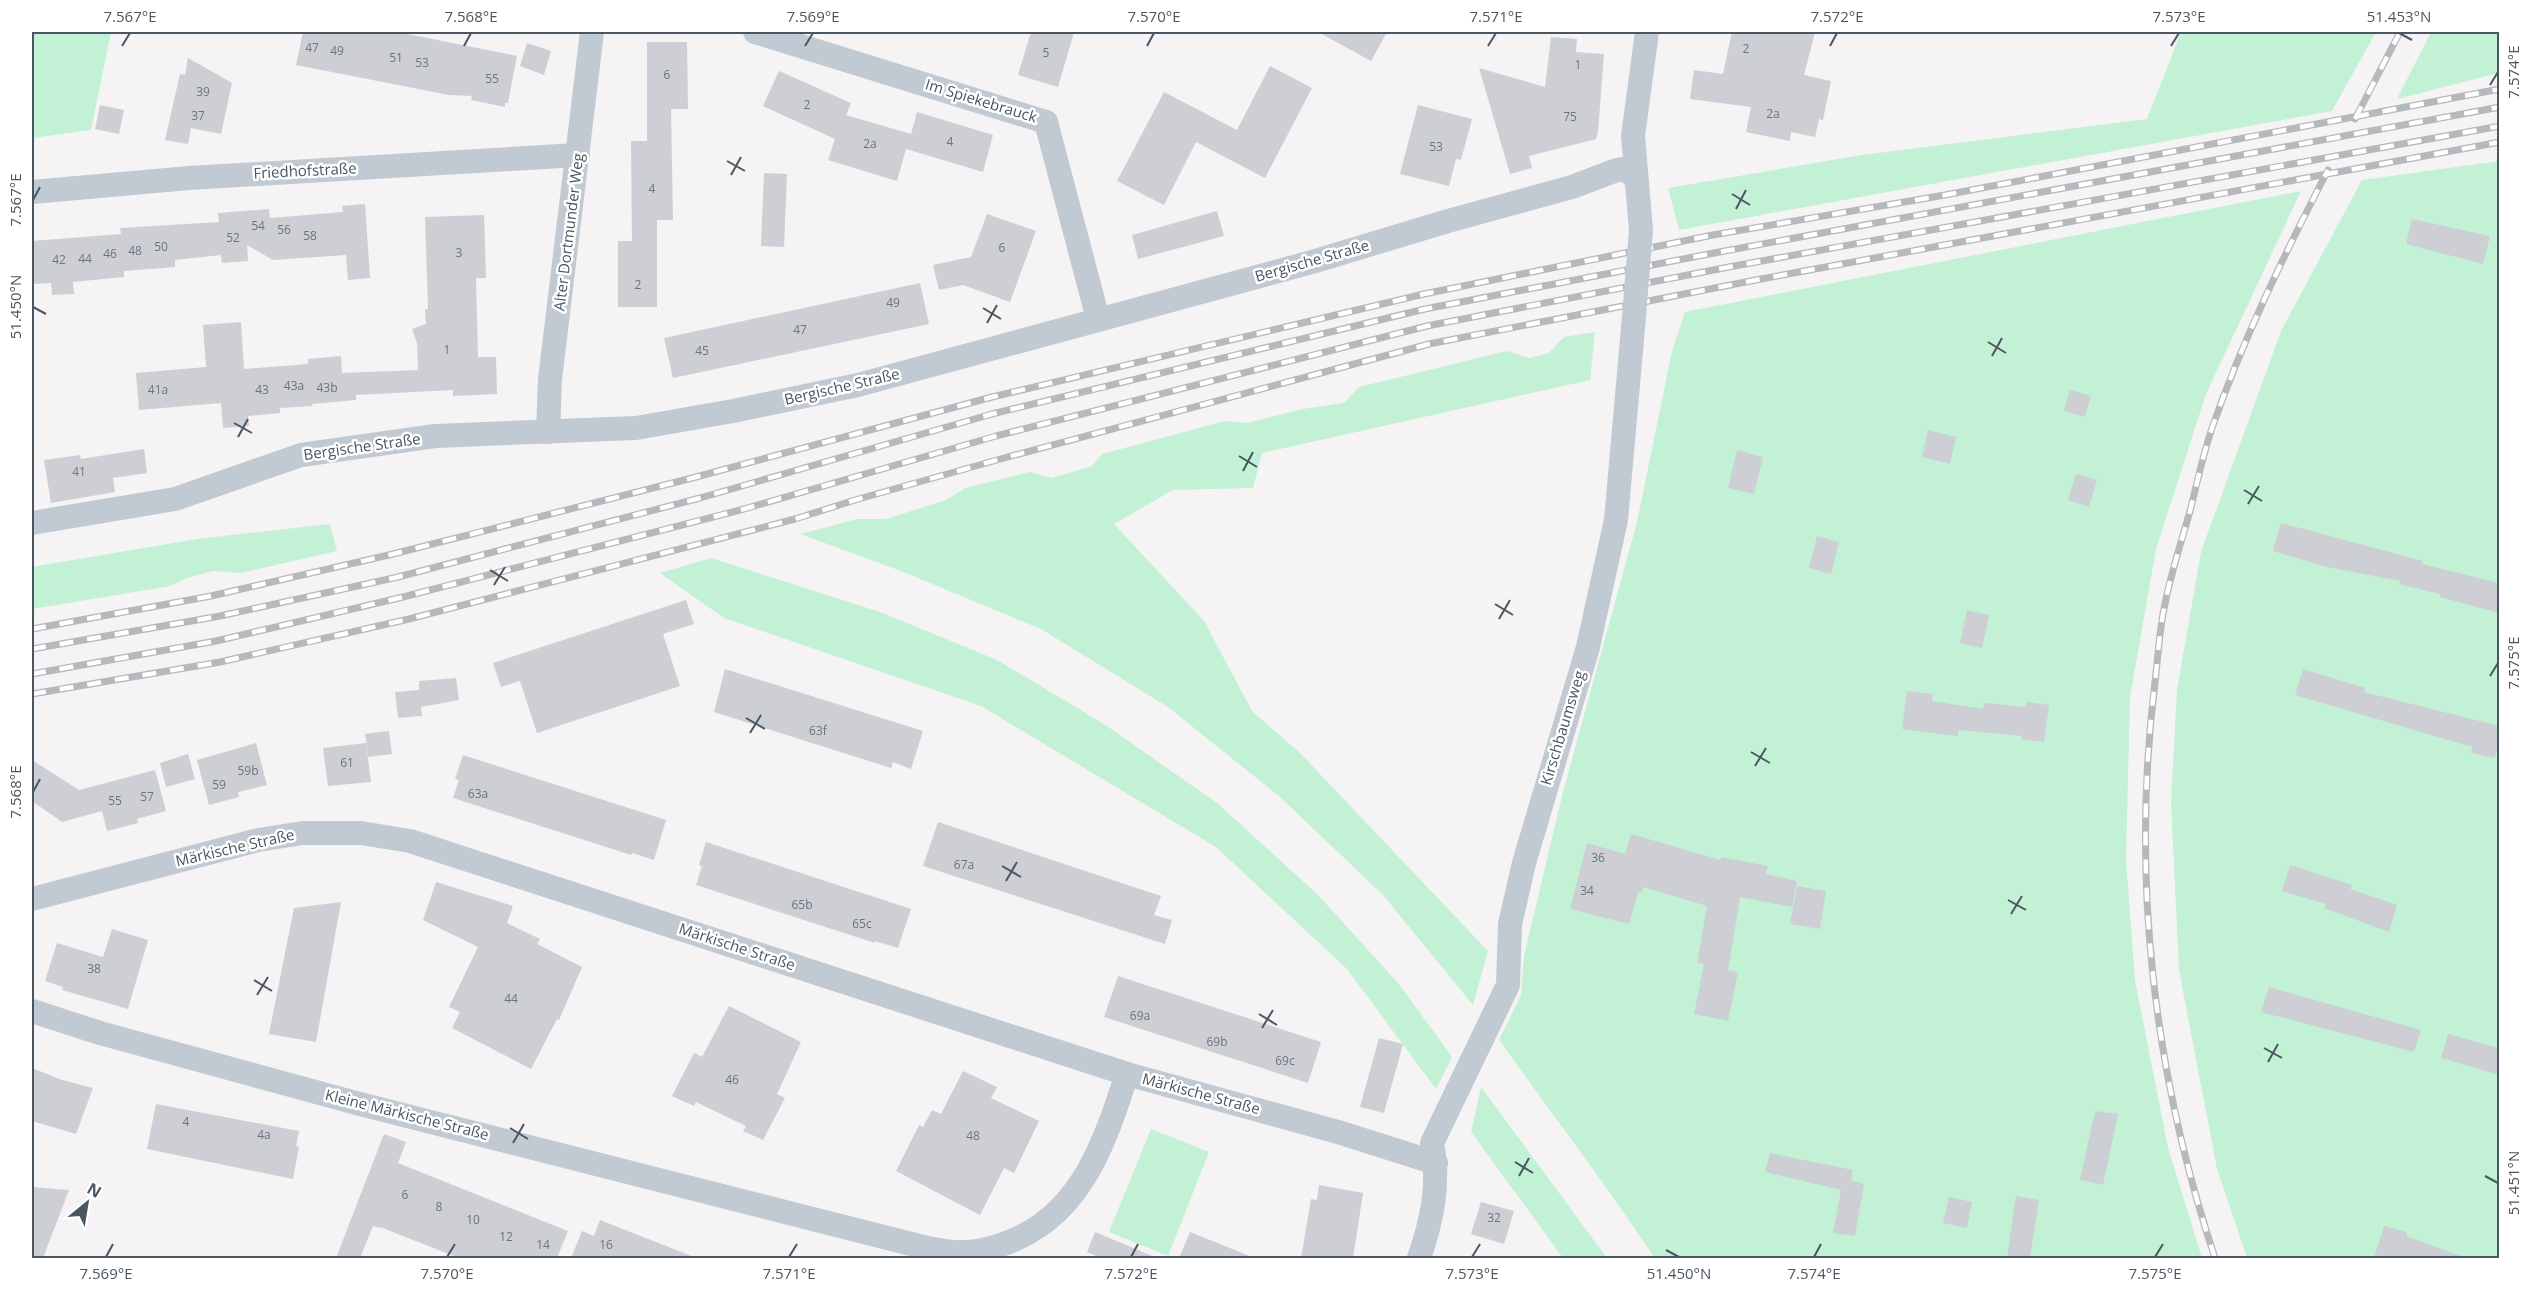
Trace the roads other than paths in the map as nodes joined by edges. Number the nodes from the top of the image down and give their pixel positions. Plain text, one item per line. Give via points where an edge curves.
1 (592, 32) edge
2 (755, 32) edge
3 (1647, 32) edge
4 (579, 155) junction
5 (1635, 178) junction
6 (32, 192) edge
7 (1098, 319) junction
8 (548, 432) junction
9 (32, 523) edge
10 (32, 899) edge
11 (32, 1011) edge
12 (1127, 1074) junction
13 (1436, 1164) junction
14 (1005, 1253) edge
15 (1419, 1258) edge

1 - 4 street, Alter Dortmunder Weg
2 - 7 street, Im Spiekebrauck via 1046,122
3 - 5 street, Kirschbaumsweg via 1633,136
4 - 6 street, Friedhofstraße via 189,178
4 - 8 street, Alter Dortmunder Weg via 550,379
5 - 7 street, Bergische Straße via 1629,172 1614,171 1572,187 1312,262
5 - 13 street, Kirschbaumsweg, bridge via 1641,230 1616,520 1608,560 1588,647 1524,863 1510,924 1508,985 1432,1143
7 - 8 street, Bergische Straße via 846,388 636,428
8 - 9 street, Bergische Straße via 435,436 301,455 175,499
10 - 12 street, Märkische Straße via 258,840 303,832 361,833 410,841
11 - 14 street, Kleine Märkische Straße via 100,1034 356,1103 927,1248
12 - 13 street, Märkische Straße via 1338,1132
12 - 14 street, Kleine Märkische Straße via 1109,1127 1072,1197 1051,1219 1022,1236
13 - 15 street, Kirschbaumsweg via 1435,1201

